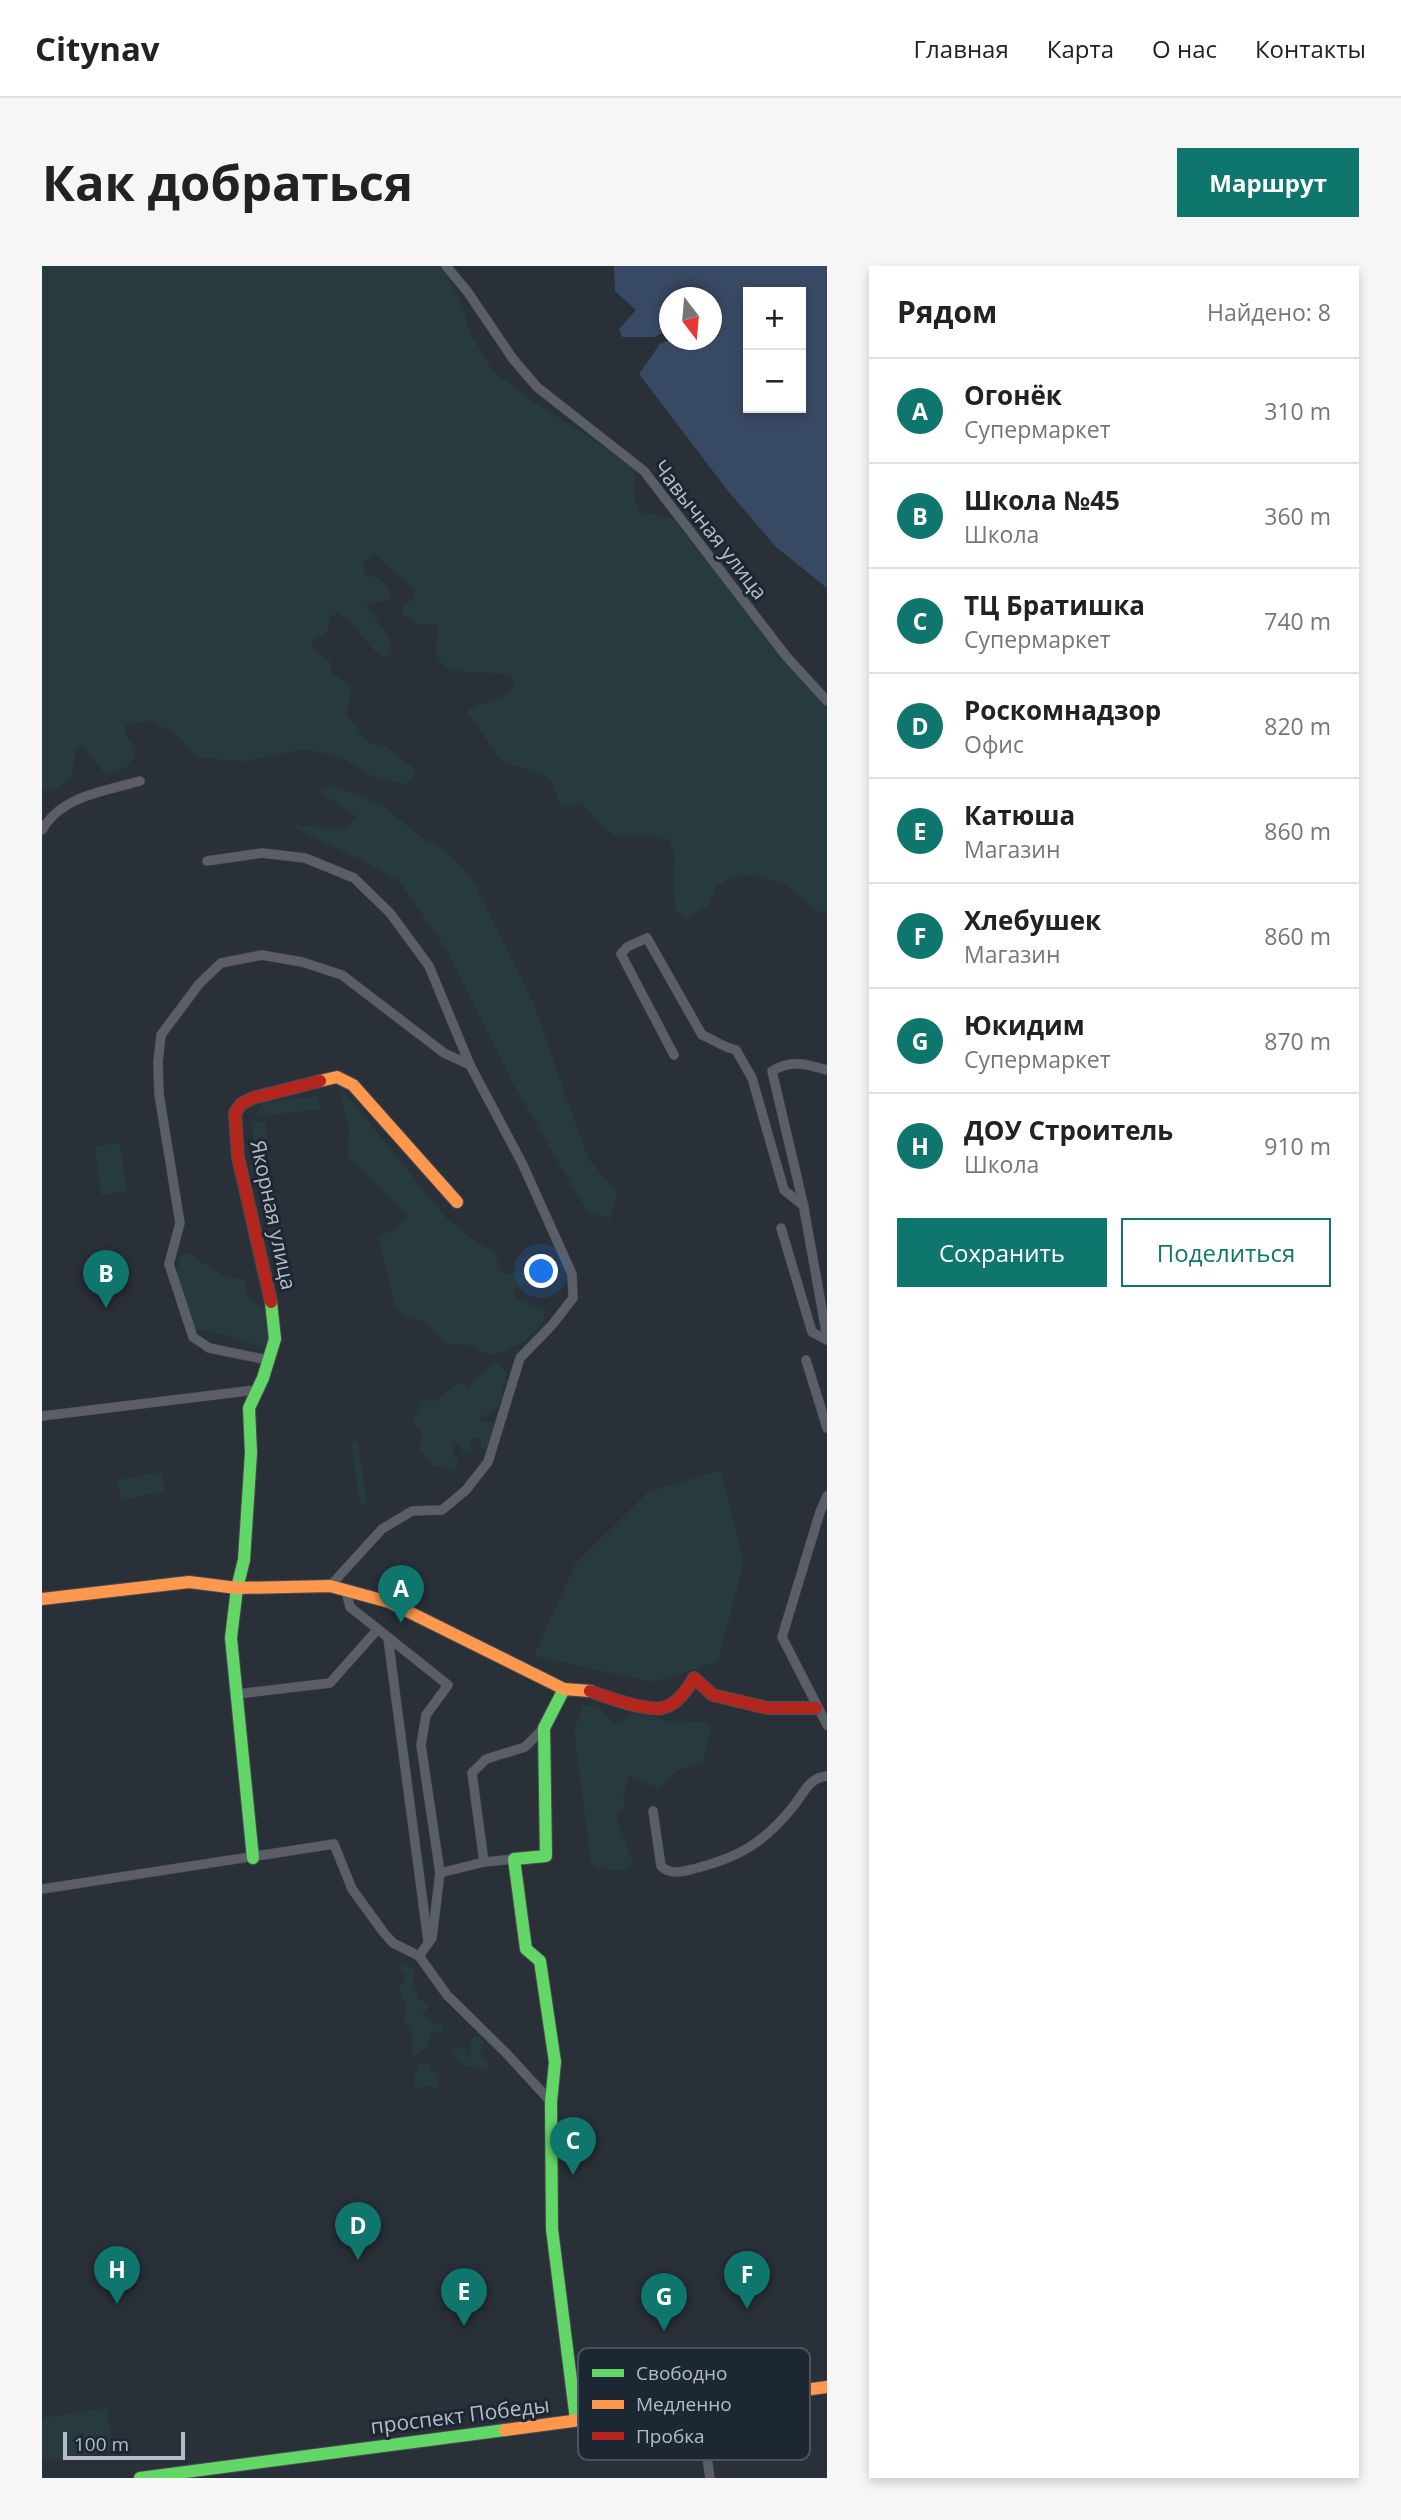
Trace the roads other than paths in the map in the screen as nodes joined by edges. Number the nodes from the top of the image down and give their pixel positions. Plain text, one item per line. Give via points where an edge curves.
1 (446, 266) edge
2 (827, 701) edge
3 (140, 781) dead end
4 (42, 830) edge
5 (207, 861) dead end
6 (674, 1055) dead end
7 (470, 1065) junction
8 (827, 1070) edge
9 (457, 1202) dead end
10 (804, 1206) junction
11 (781, 1228) dead end
12 (827, 1338) edge
13 (268, 1360) junction
14 (806, 1360) dead end
15 (256, 1390) junction
16 (42, 1416) edge
17 (827, 1428) edge
18 (827, 1496) edge
19 (330, 1586) junction
20 (237, 1588) junction
21 (346, 1591) junction
22 (42, 1599) edge
23 (377, 1630) junction
24 (388, 1638) junction
25 (564, 1689) junction
26 (237, 1694) junction
27 (816, 1708) junction
28 (827, 1725) edge
29 (544, 1728) junction
30 (827, 1776) edge
31 (653, 1811) dead end
32 (253, 1858) junction
33 (514, 1858) junction
34 (484, 1862) junction
35 (440, 1873) junction
36 (42, 1889) edge
37 (428, 1943) junction
38 (419, 1956) junction
39 (551, 2102) junction
40 (576, 2420) joint
41 (707, 2460) edge
42 (140, 2478) edge
43 (710, 2478) edge

1 - 2 street, Чавычная улица via 537,387 644,471 786,656
3 - 4 street via 71,801
5 - 7 street via 262,853 305,858 354,878 390,913 429,966
6 - 10 street via 621,954 647,938 702,1035 736,1050 752,1078 784,1190
7 - 13 street via 444,1054 342,975 262,956 221,963 199,984 162,1035 159,1094 180,1223 169,1264 193,1337 209,1348
7 - 19 street via 522,1163 572,1274 573,1298 520,1357 488,1462 466,1490 442,1510 412,1511 382,1529
8 - 10 street via 802,1062 772,1072
9 - 13 street, Якорная улица via 353,1085 337,1077 241,1104 235,1113 238,1157 272,1305 275,1339
10 - 12 street
11 - 12 street via 812,1332
13 - 15 street, Якорная улица
14 - 17 street
15 - 16 street
15 - 20 street, Якорная улица via 249,1408 244,1560
18 - 27 street via 782,1637
19 - 20 street
19 - 21 street
20 - 22 street via 190,1582
20 - 26 street, Якорная улица via 232,1638
21 - 23 street via 350,1607
21 - 25 street via 389,1602
23 - 24 street
23 - 26 street via 330,1683
24 - 35 street via 447,1685 426,1715 421,1745
24 - 37 street
25 - 27 street via 662,1708 684,1695 694,1678 713,1695 767,1708
25 - 29 street
26 - 32 street, Якорная улица
27 - 28 street
29 - 33 street via 546,1857
29 - 34 street via 526,1747 486,1759 472,1773
30 - 31 street via 810,1783 778,1825 745,1852 687,1871 670,1872 661,1866
32 - 36 street
32 - 38 street via 334,1844 364,1907 393,1943
33 - 34 street
33 - 39 street via 526,1949 540,1961 555,2062
34 - 35 street
35 - 37 street
37 - 38 street
38 - 39 street via 447,1995
39 - 40 street via 552,2232
40 - 42 street, проспект Победы
41 - 43 street

